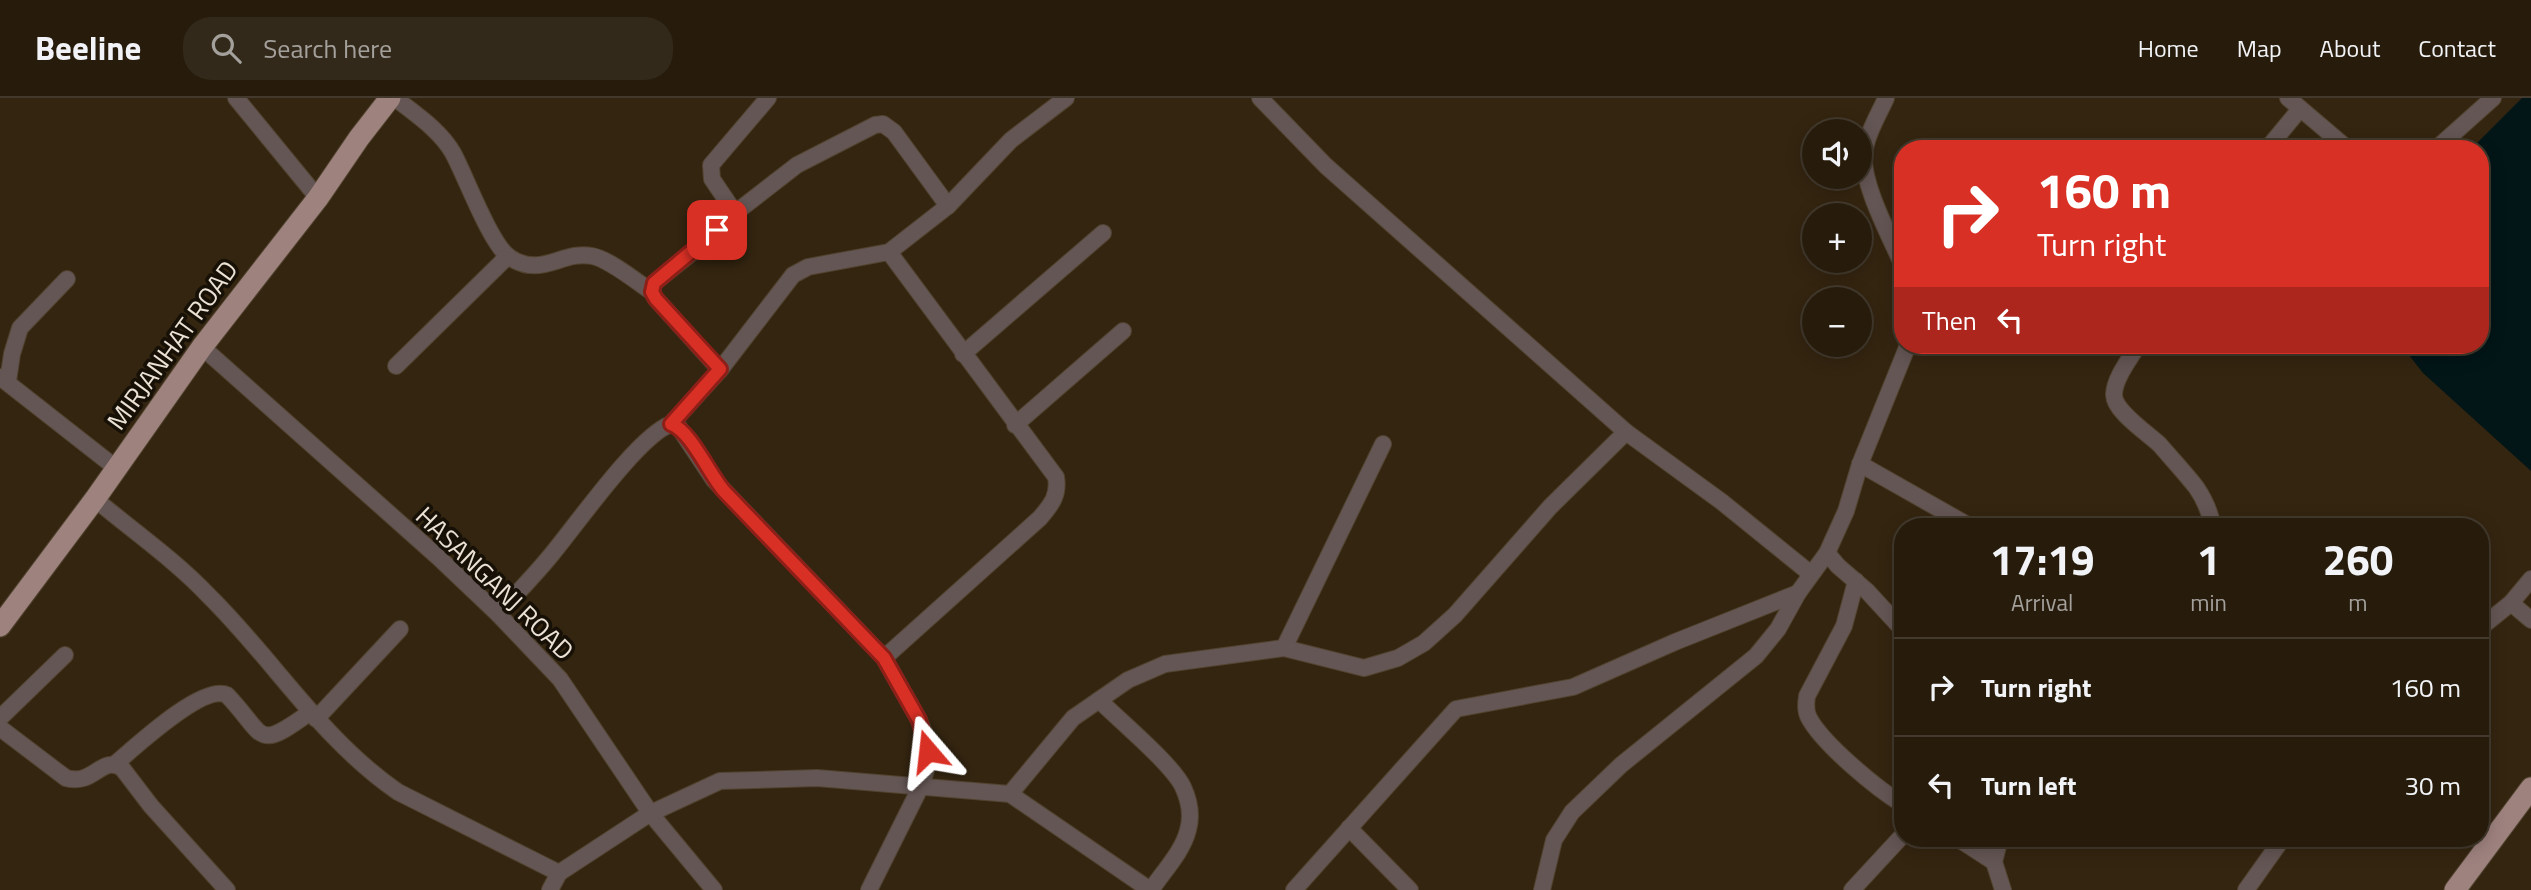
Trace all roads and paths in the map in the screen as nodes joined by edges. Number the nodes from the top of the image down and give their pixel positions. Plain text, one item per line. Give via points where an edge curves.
1 (392, 98) edge
2 (768, 98) edge
3 (1066, 98) edge
4 (1260, 98) edge
5 (1886, 98) edge
6 (2493, 98) edge
7 (238, 99) edge
8 (2294, 103) edge
9 (2272, 140) edge
10 (2337, 140) edge
11 (2446, 140) edge
12 (318, 198) junction
13 (948, 206) junction
14 (735, 213) junction
15 (1103, 233) dead end
16 (1894, 245) edge
17 (889, 252) junction
18 (508, 256) junction
19 (67, 279) dead end
20 (652, 292) junction
21 (1123, 331) dead end
22 (202, 347) junction
23 (963, 354) junction
24 (1904, 354) edge
25 (2133, 354) edge
26 (396, 366) dead end
27 (720, 369) junction
28 (4, 379) edge
29 (671, 424) junction
30 (1015, 425) junction
31 (1626, 432) junction
32 (1383, 444) dead end
33 (1860, 464) junction
34 (116, 468) junction
35 (94, 499) junction
36 (1955, 518) edge
37 (2211, 518) edge
38 (1827, 553) junction
39 (1811, 574) junction
40 (2531, 579) edge
41 (1856, 581) junction
42 (1798, 593) junction
43 (2511, 603) junction
44 (498, 614) junction
45 (2531, 620) edge
46 (1894, 621) edge
47 (2489, 621) edge
48 (0, 626) edge
49 (400, 629) dead end
50 (1284, 648) junction
51 (65, 655) dead end
52 (884, 658) junction
53 (1099, 700) junction
54 (313, 716) junction
55 (0, 718) edge
56 (0, 728) edge
57 (115, 764) junction
58 (920, 788) junction
59 (2531, 788) edge
60 (1010, 794) junction
61 (1894, 799) edge
62 (651, 814) junction
63 (1349, 828) junction
64 (2489, 844) edge
65 (1894, 845) edge
66 (1971, 847) edge
67 (1998, 847) edge
68 (2277, 847) edge
69 (2487, 847) edge
70 (1994, 862) junction
71 (559, 873) junction
72 (227, 890) edge
73 (550, 890) edge
74 (714, 890) edge
75 (869, 890) edge
76 (1151, 890) edge
77 (1294, 890) edge
78 (1410, 890) edge
79 (1542, 890) edge
80 (1852, 890) edge
81 (2003, 890) edge
82 (2246, 890) edge
83 (2455, 890) edge

1 - 12 main road, MIRJANHAT ROAD
1 - 18 street via 427,123 452,151
2 - 14 street via 711,165 712,178
3 - 13 street via 1011,140
4 - 31 street via 1326,166
5 - 16 street via 1864,156 1866,178
6 - 11 street
7 - 12 street
8 - 9 street
8 - 10 street
12 - 22 main road, MIRJANHAT ROAD
13 - 14 street via 894,132 883,124 797,165
13 - 17 street
14 - 20 street via 654,283
15 - 23 street
17 - 23 street
17 - 27 street via 808,267 793,275
18 - 20 street via 541,266 580,255 596,256
18 - 26 street
19 - 28 street via 20,328
20 - 27 street
21 - 30 street
22 - 34 main road, MIRJANHAT ROAD
22 - 44 street, HASANGANJ ROAD
23 - 30 street
24 - 33 street
25 - 37 street via 2117,381 2115,401 2196,487
27 - 29 street
28 - 34 street
29 - 44 street via 642,446
29 - 52 street via 683,432 721,487
30 - 52 street via 1056,477 1053,503
31 - 39 street
31 - 50 street via 1424,643 1398,658 1364,668
32 - 50 street
33 - 36 street
33 - 38 street
34 - 35 main road, MIRJANHAT ROAD
35 - 48 main road, MIRJANHAT ROAD
35 - 54 street via 208,594
38 - 39 street
38 - 41 street
39 - 42 street
40 - 43 street
41 - 46 street
41 - 61 street via 1844,626 1805,705 1825,739
42 - 63 street via 1573,687 1456,709
42 - 79 street via 1756,656 1621,765 1572,812 1554,840
43 - 45 street
43 - 47 street
44 - 62 street, HASANGANJ ROAD via 560,679
49 - 54 street
50 - 53 street via 1165,664 1128,680
51 - 55 street
52 - 58 street via 926,737 929,762
53 - 60 street via 1073,718
53 - 76 street via 1182,784 1188,802 1183,843
54 - 57 street via 272,737 255,730 227,695 212,694 156,729
54 - 71 street via 398,792
56 - 57 street via 75,781
57 - 72 street
58 - 60 street
58 - 62 street via 817,778 720,781
58 - 75 street
59 - 64 main road
60 - 76 street
62 - 71 street
62 - 74 street, HASANGANJ ROAD
63 - 77 street
63 - 78 street
65 - 80 street
66 - 70 street
67 - 70 street
68 - 82 street
69 - 83 main road
70 - 81 street
71 - 73 street

